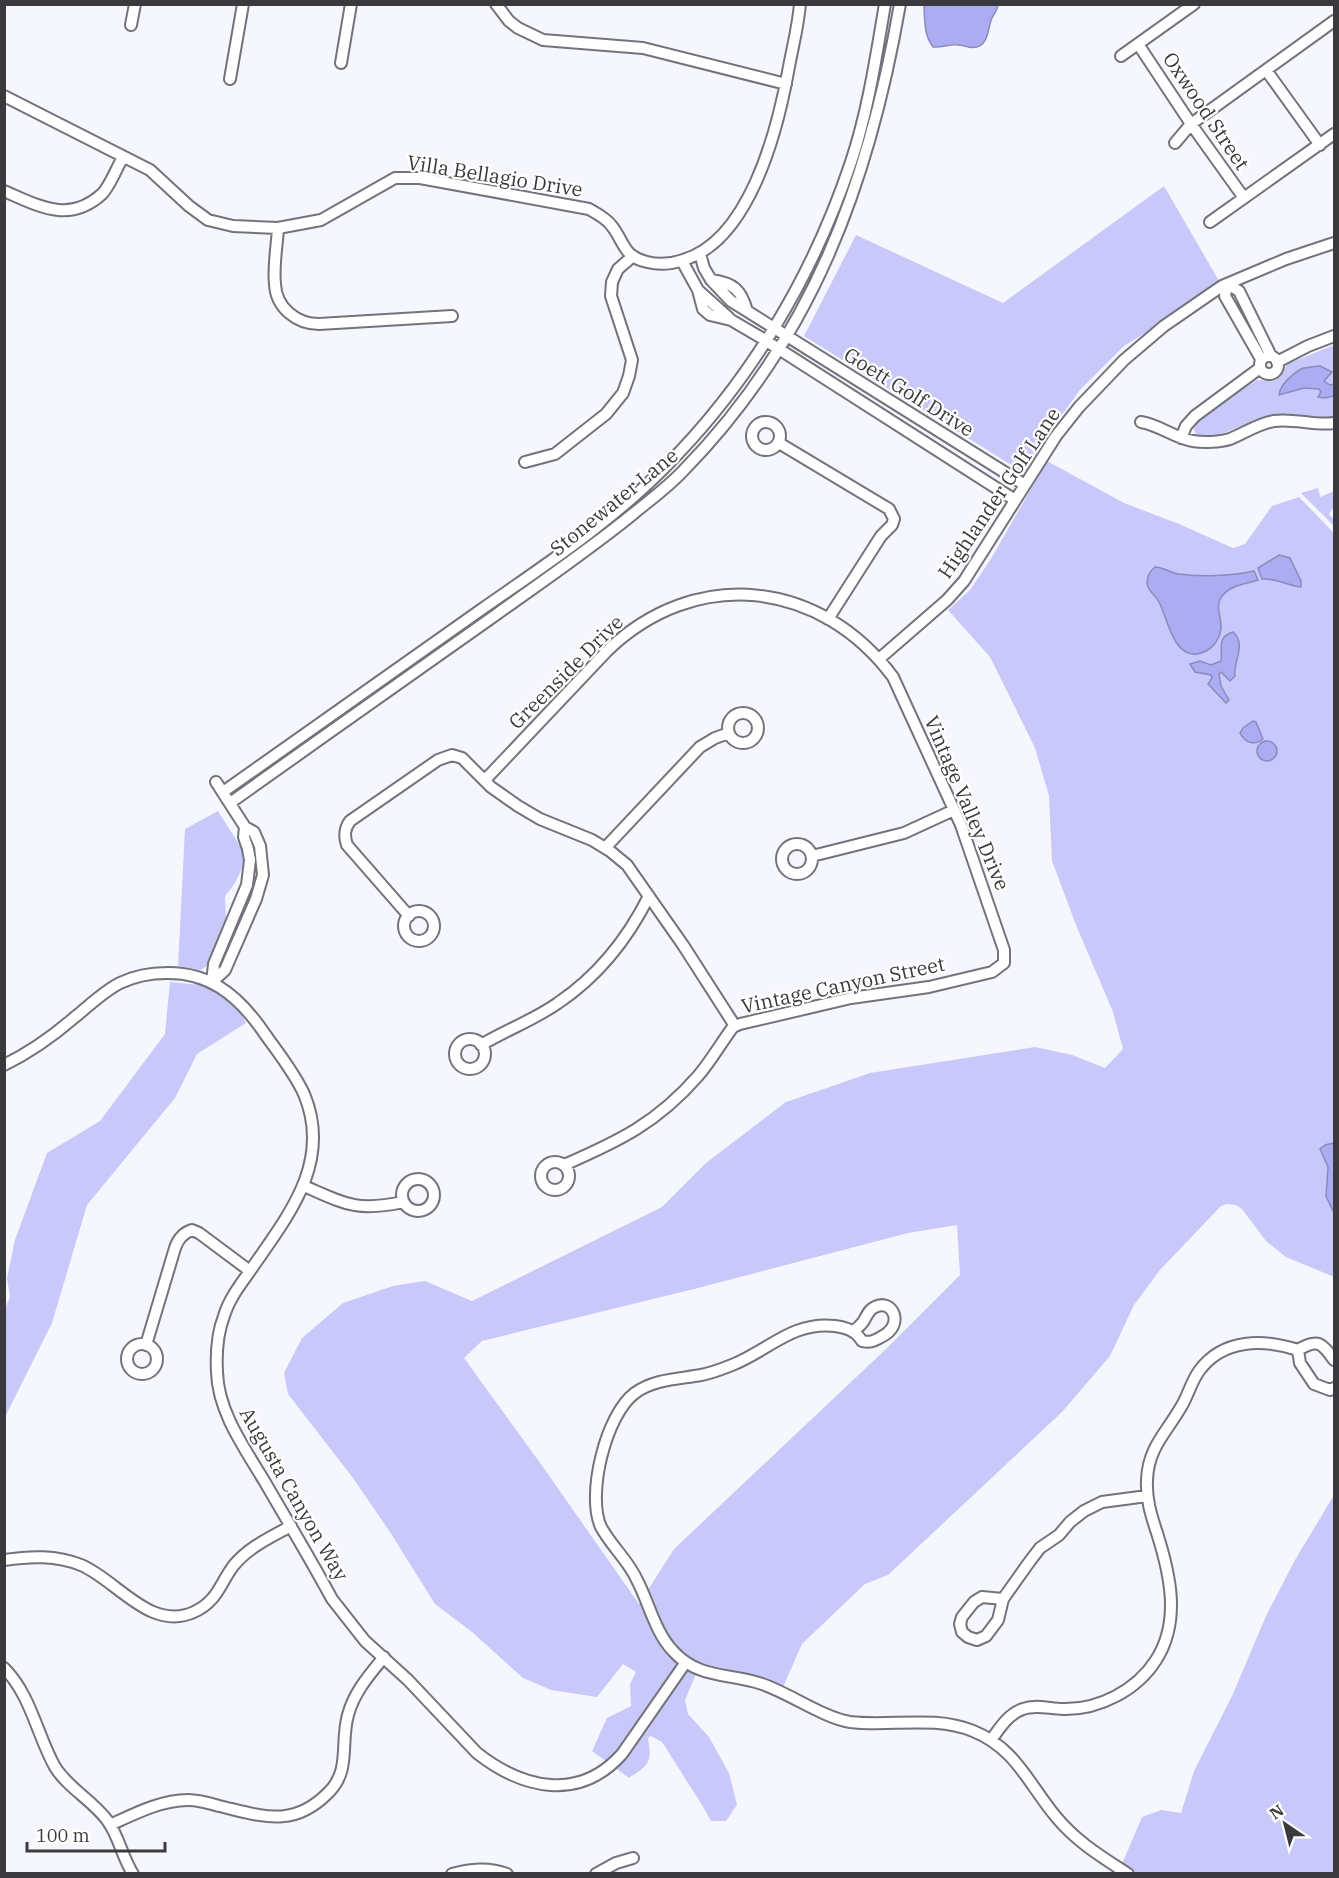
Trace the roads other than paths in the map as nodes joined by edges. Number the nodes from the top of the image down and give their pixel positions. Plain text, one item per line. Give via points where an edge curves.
1 (135, 4) edge
2 (243, 4) edge
3 (351, 4) edge
4 (800, 4) edge
5 (885, 4) edge
6 (900, 4) edge
7 (1194, 4) edge
8 (500, 9) edge
9 (1335, 21) edge
10 (131, 25) dead end
11 (1138, 44) junction
12 (1121, 56) dead end
13 (341, 63) dead end
14 (1266, 70) junction
15 (230, 79) dead end
16 (786, 84) junction
17 (4, 96) edge
18 (1191, 124) junction
19 (1335, 134) edge
20 (1175, 143) dead end
21 (1320, 145) junction
22 (123, 156) junction
23 (4, 191) edge
24 (1244, 198) junction
25 (1210, 222) dead end
26 (278, 228) junction
27 (1335, 243) edge
28 (700, 254) junction
29 (632, 257) junction
30 (682, 261) junction
31 (1227, 284) junction
32 (452, 316) dead end
33 (1256, 327) junction
34 (773, 328) junction
35 (1245, 333) junction
36 (1335, 336) edge
37 (787, 337) junction
38 (766, 341) junction
39 (779, 349) junction
40 (1267, 361) junction
41 (1141, 422) dead end
42 (1335, 423) edge
43 (1181, 438) junction
44 (779, 443) dead end
45 (525, 462) dead end
46 (1025, 486) junction
47 (1016, 500) junction
48 (828, 619) junction
49 (879, 659) junction
50 (729, 733) dead end
51 (485, 780) junction
52 (230, 803) junction
53 (954, 810) junction
54 (605, 848) junction
55 (812, 856) dead end
56 (650, 896) junction
57 (409, 916) dead end
58 (1001, 966) joint
59 (213, 982) junction
60 (735, 1026) junction
61 (482, 1045) dead end
62 (4, 1065) edge
63 (564, 1165) dead end
64 (304, 1186) junction
65 (403, 1202) dead end
66 (250, 1271) junction
67 (853, 1332) dead end
68 (146, 1345) dead end
69 (1298, 1350) junction
70 (1335, 1360) edge
71 (1335, 1388) edge
72 (1147, 1496) junction
73 (291, 1526) junction
74 (4, 1560) edge
75 (1003, 1599) junction
76 (384, 1657) junction
77 (686, 1662) junction
78 (4, 1668) edge
79 (991, 1740) junction
80 (110, 1825) junction
81 (633, 1858) dead end
82 (133, 1874) edge
83 (452, 1874) edge
84 (507, 1874) edge
85 (596, 1874) edge
86 (1128, 1874) edge

1 - 10 street
2 - 15 street
3 - 13 street
4 - 16 street
5 - 34 street, Stonewater Lane via 867,102 851,162 814,254
6 - 37 street, Stonewater Lane via 891,60 857,183 818,279
7 - 11 street
8 - 16 street via 518,28 543,40 643,48
9 - 14 street
11 - 12 street
11 - 18 street, Oxwood Street
14 - 18 street
14 - 21 street
16 - 28 street via 774,131 749,196 724,235
17 - 22 street, Villa Bellagio Drive
18 - 20 street
18 - 24 street, Oxwood Street
19 - 21 street
21 - 24 street
22 - 23 street via 103,193 67,211 44,208
22 - 26 street, Villa Bellagio Drive via 150,170 208,220 233,226
24 - 25 street
26 - 29 street, Villa Bellagio Drive via 321,220 395,178 420,178 589,209 610,223
26 - 32 street via 275,286 280,302 294,318 320,324
27 - 31 street, Highlander Golf Lane
28 - 30 street
28 - 34 street, Goett Golf Drive via 711,280 731,301
29 - 30 street via 662,264
29 - 45 street via 618,269 611,296 632,360 623,393 606,414 555,454
30 - 38 street, Goett Golf Drive via 698,290 731,320
31 - 33 street via 1239,291
31 - 35 street via 1225,296
31 - 46 street, Highlander Golf Lane via 1170,321 1124,360 1067,422
33 - 35 street
33 - 40 street
34 - 37 street, Goett Golf Drive
34 - 38 street, Stonewater Lane
35 - 40 street
36 - 40 street
37 - 39 street, Stonewater Lane
37 - 46 street, Goett Golf Drive
38 - 39 street, Goett Golf Drive
38 - 52 street, Stonewater Lane via 694,436 618,509 579,541 220,787
39 - 47 street, Goett Golf Drive
39 - 52 street, Stonewater Lane via 718,432 652,499 581,554
40 - 43 street via 1195,416
41 - 43 street
42 - 43 street via 1276,421 1230,439
44 - 48 street via 889,509 894,519
46 - 47 street, Highlander Golf Lane
47 - 49 street, Highlander Golf Lane via 958,588
48 - 49 street, Greenside Drive
48 - 51 street, Greenside Drive via 801,605 761,596 712,596 669,609 619,640
49 - 53 street, Vintage Valley Drive via 905,700
50 - 54 street via 700,747
51 - 54 street via 540,819
51 - 57 street via 462,758 452,755 431,765 346,826 344,837 352,851
52 - 59 street via 245,827 250,860 247,885 214,964
53 - 55 street via 904,833
53 - 58 street, Vintage Valley Drive via 1004,950
54 - 56 street via 627,865
56 - 60 street
56 - 61 street via 616,949 590,977 558,1004
58 - 60 street, Vintage Canyon Street via 992,972 929,987 851,998
59 - 62 street, Augusta Canyon Way via 176,972 130,979 101,996 39,1046
59 - 64 street, Augusta Canyon Way via 249,1011 302,1090 313,1142
60 - 63 street, Vintage Canyon Street via 675,1101 620,1140
64 - 65 street via 356,1206
64 - 66 street, Augusta Canyon Way
66 - 68 street via 199,1233 187,1232 177,1241
66 - 73 street, Augusta Canyon Way via 223,1316 216,1354 218,1382 230,1421
67 - 77 street via 826,1325 785,1335 733,1364 643,1388 620,1408 609,1430 595,1504 602,1527 631,1568 667,1644
69 - 70 street via 1316,1342
69 - 71 street via 1300,1363 1314,1384
69 - 72 street via 1255,1342 1232,1347 1200,1369 1182,1406 1153,1450
72 - 75 street via 1102,1502 1084,1511 1040,1548
72 - 79 street via 1172,1599 1172,1616 1162,1651 1131,1687 1119,1694 1092,1705 1022,1709 1002,1723
73 - 74 street via 242,1557 212,1600 183,1616 148,1610 75,1563 31,1557
73 - 76 street, Augusta Canyon Way via 344,1616
75 - 75 street via 982,1598 974,1602 962,1617 962,1632 977,1640 986,1636 998,1620
76 - 77 street, Augusta Canyon Way via 489,1762 526,1780 562,1785 587,1779 610,1767
76 - 80 street via 348,1713 343,1771 330,1792 305,1810 276,1818 260,1817 180,1800
77 - 79 street via 714,1675 763,1684 846,1721 944,1723
78 - 80 street via 19,1686 56,1768
79 - 86 street via 1025,1772 1070,1832
80 - 82 street
81 - 85 street
83 - 84 street via 488,1869

